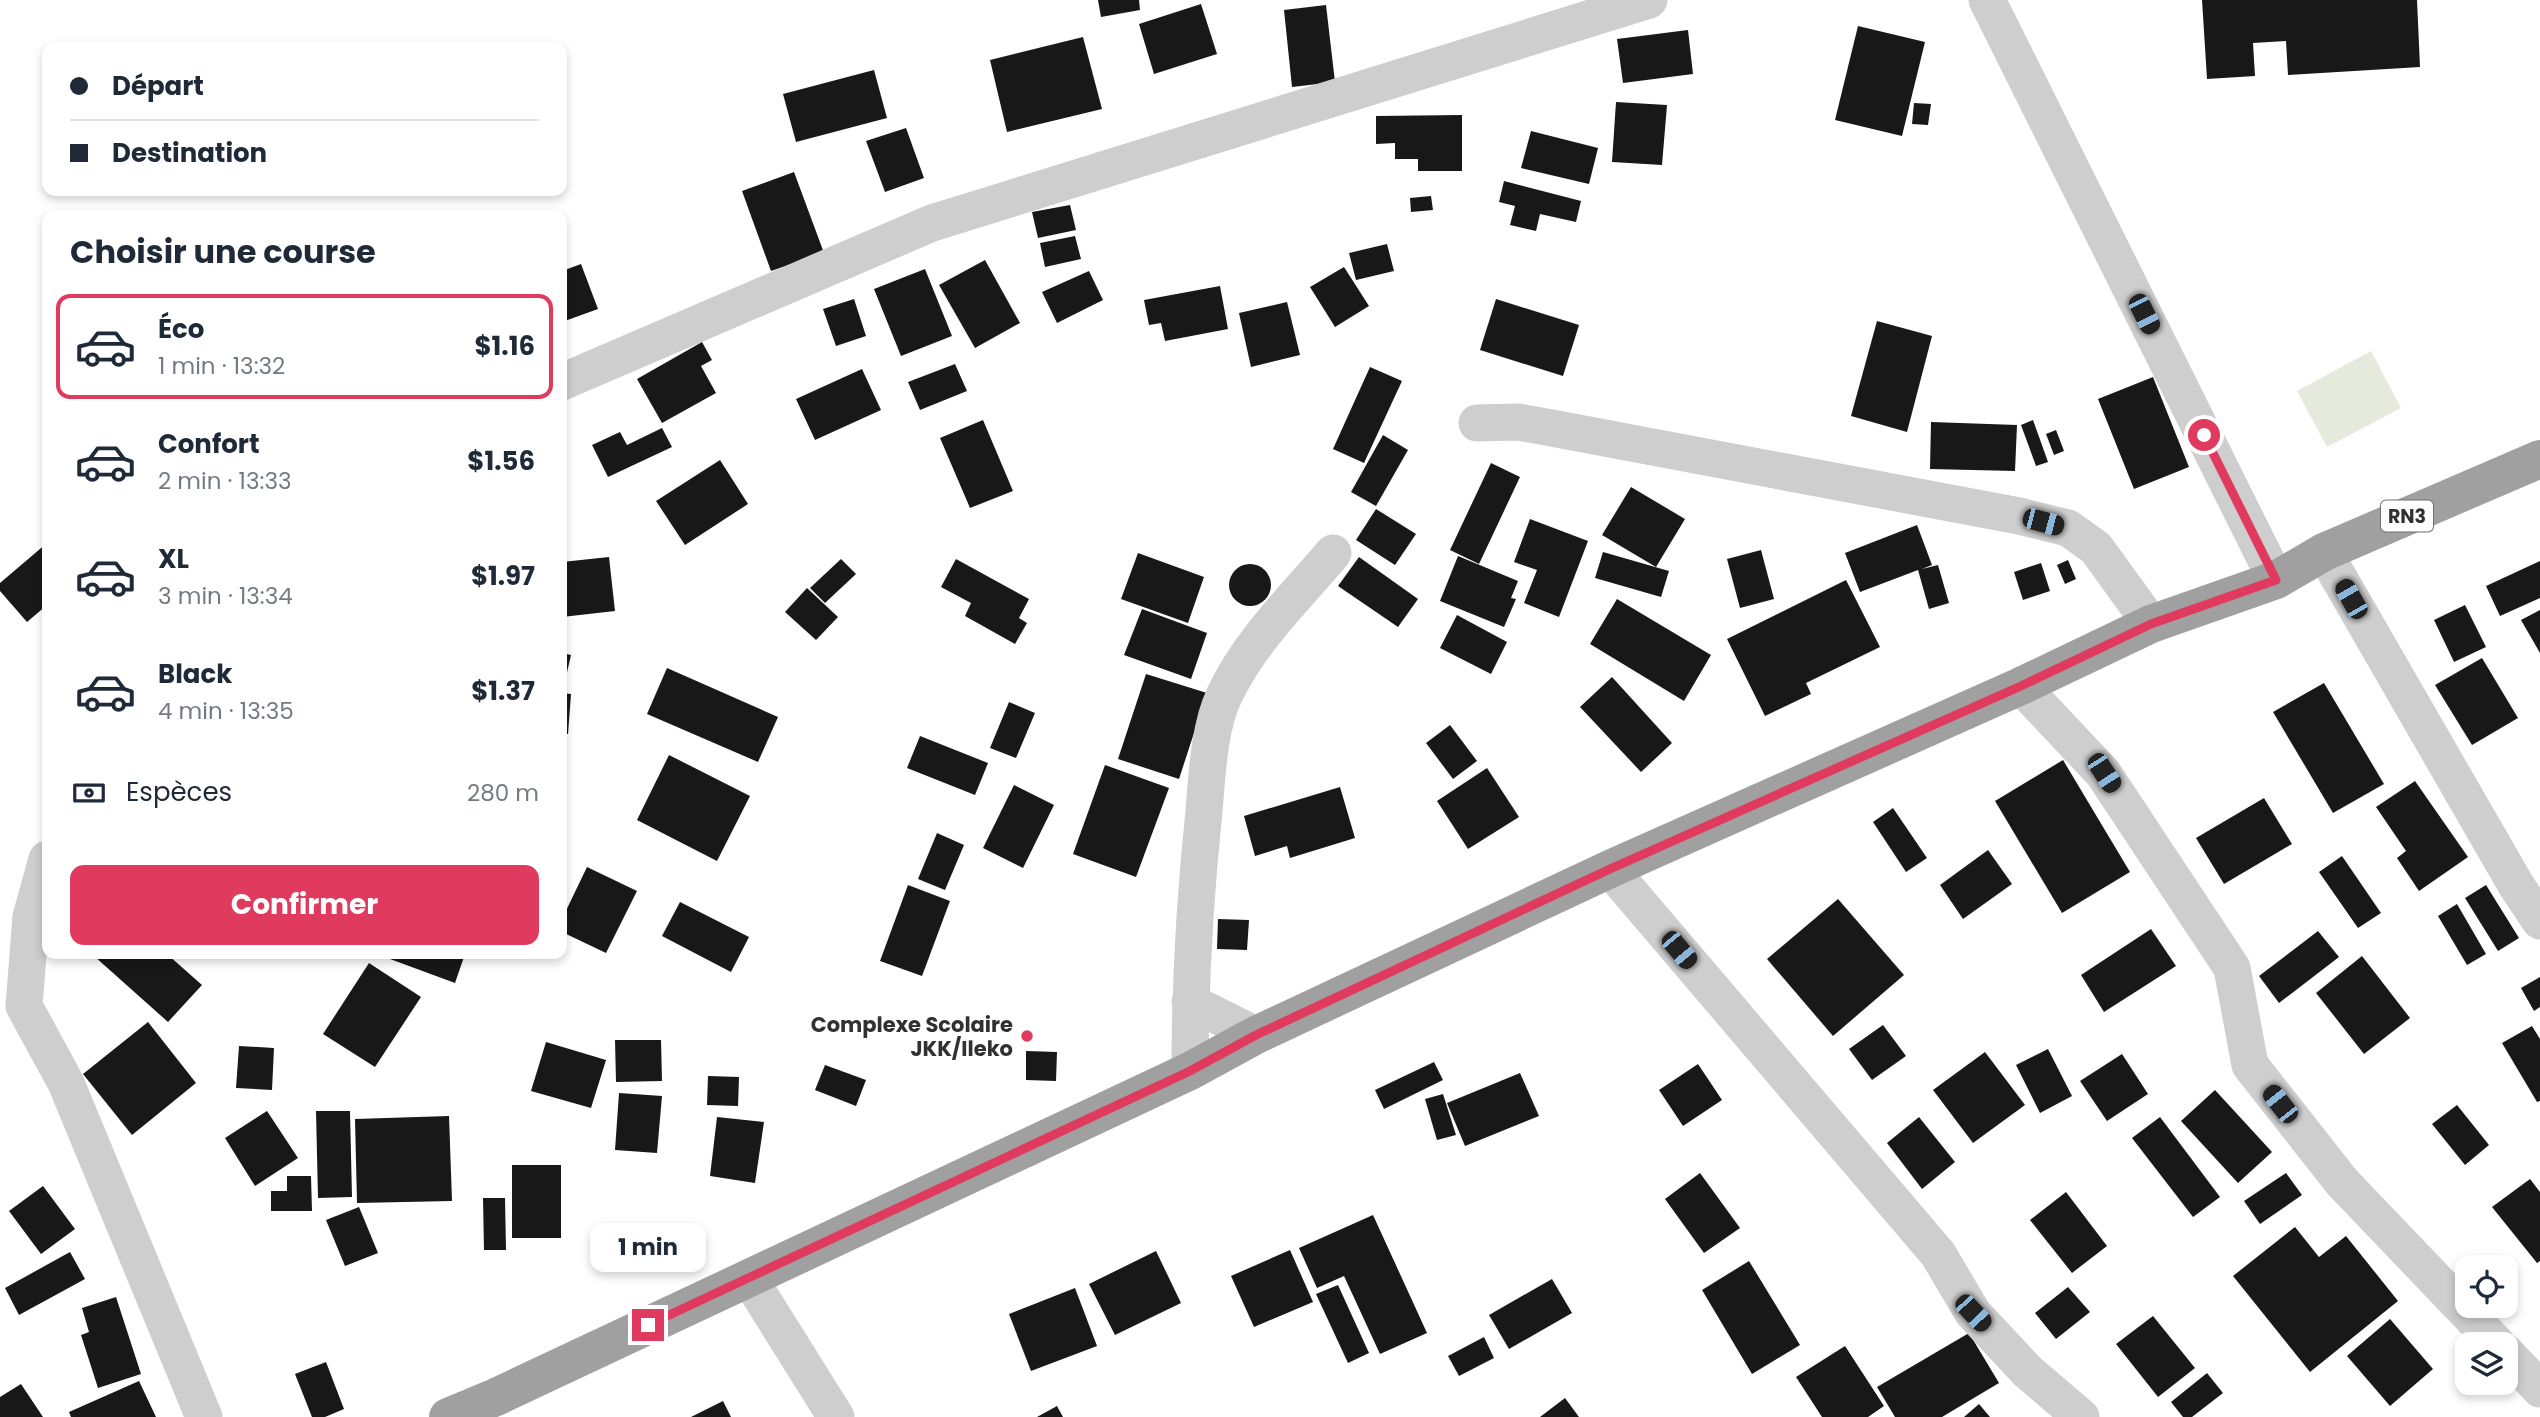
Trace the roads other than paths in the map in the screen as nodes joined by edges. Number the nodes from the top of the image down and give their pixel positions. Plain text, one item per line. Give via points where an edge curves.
1 (1649, 0) edge
2 (1987, 0) edge
3 (567, 380) edge
4 (1477, 423) dead end
5 (2540, 459) edge
6 (2324, 552) junction
7 (1333, 553) dead end
8 (2276, 580) junction
9 (2151, 624) junction
10 (2021, 686) junction
11 (1610, 869) junction
12 (42, 876) edge
13 (2540, 921) edge
14 (1190, 1002) junction
15 (1256, 1035) junction
16 (1190, 1071) junction
17 (749, 1278) junction
18 (2486, 1332) edge
19 (2518, 1366) edge
20 (2540, 1389) edge
21 (503, 1407) edge
22 (204, 1417) edge
23 (448, 1417) edge
24 (836, 1417) edge
25 (2081, 1417) edge

1 - 3 street via 932,223
2 - 8 street
4 - 9 street via 1518,422 2068,528 2096,548
5 - 6 highway, RN3
6 - 8 highway, RN3
6 - 13 street
7 - 14 street via 1249,652 1223,698 1210,750
8 - 9 highway, RN3
9 - 10 highway, RN3
10 - 11 highway, RN3
10 - 18 street via 2104,773 2232,968 2250,1065 2342,1182
11 - 15 highway, RN3
11 - 25 street via 1938,1254 1973,1313 2027,1371
12 - 22 street via 30,917 24,1006 66,1083
14 - 15 street
14 - 16 street
15 - 16 highway, RN3
16 - 17 highway, RN3
17 - 21 highway, RN3
17 - 24 street
19 - 20 street
21 - 23 highway, RN3

